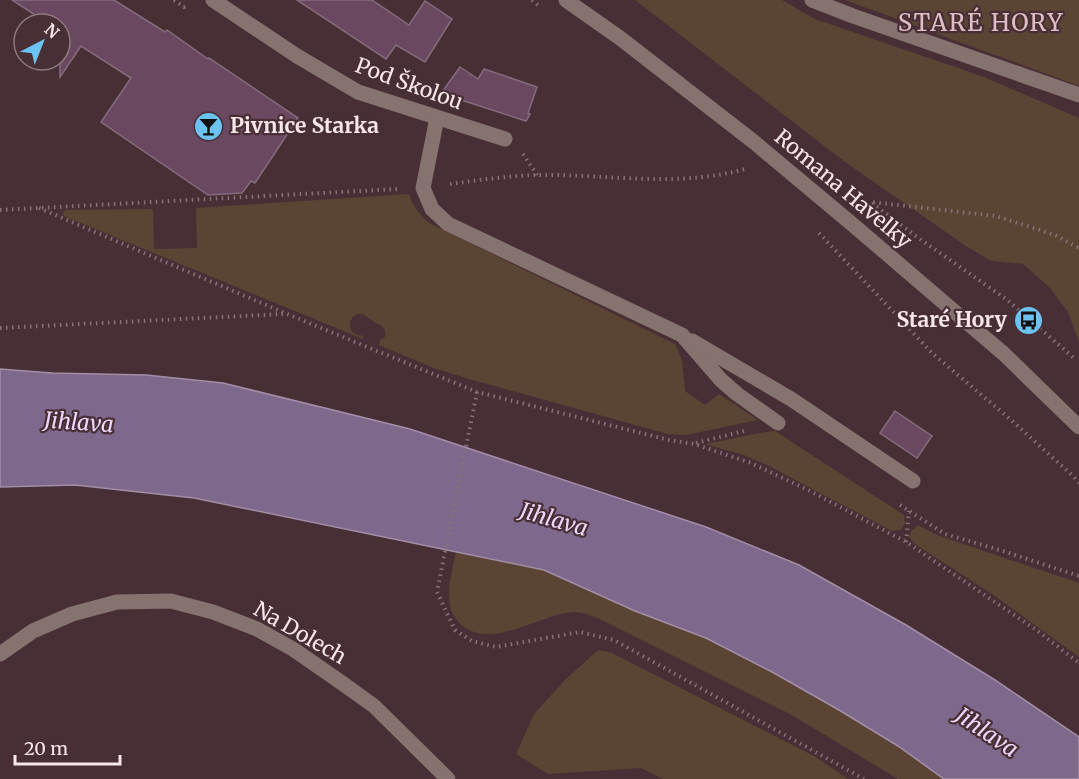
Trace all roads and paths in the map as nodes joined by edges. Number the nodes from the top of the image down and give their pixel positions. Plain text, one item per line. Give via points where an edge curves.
1 (213, 0) edge
2 (566, 0) edge
3 (812, 0) edge
4 (1079, 96) edge
5 (437, 118) junction
6 (505, 139) dead end
7 (745, 169) dead end
8 (423, 188) junction
9 (871, 202) junction
10 (39, 208) junction
11 (0, 210) edge
12 (852, 224) junction
13 (816, 230) dead end
14 (1079, 248) edge
15 (287, 314) junction
16 (0, 328) edge
17 (682, 335) junction
18 (1075, 359) dead end
19 (477, 392) junction
20 (778, 423) joint
21 (1079, 427) edge
22 (694, 444) junction
23 (913, 481) dead end
24 (1079, 483) edge
25 (906, 542) junction
26 (1079, 576) edge
27 (0, 654) edge
28 (1079, 663) edge
29 (448, 779) edge
30 (864, 779) edge

1 - 5 street, Pod Školou via 358,92
2 - 12 street, Romana Havelky via 728,122
3 - 4 street
5 - 6 street, Pod Školou
5 - 8 street
7 - 8 path via 679,180 538,175
8 - 10 path
8 - 17 street via 432,209 448,224
9 - 12 path
9 - 14 path via 996,216 1055,235
9 - 18 path via 1006,299
10 - 11 path
10 - 15 path
12 - 21 street, Romana Havelky via 1004,354
13 - 24 path via 932,353
15 - 16 path
15 - 19 path
17 - 20 street via 721,380
17 - 23 street via 791,399
19 - 22 path
19 - 30 path via 437,592 455,630 472,641 496,647 579,632 614,640
20 - 22 path
22 - 25 path via 751,463
25 - 26 path via 909,511 945,534
25 - 28 path
27 - 29 street, Na Dolech via 33,631 72,614 117,602 171,601 213,612 266,634 342,683 374,706

